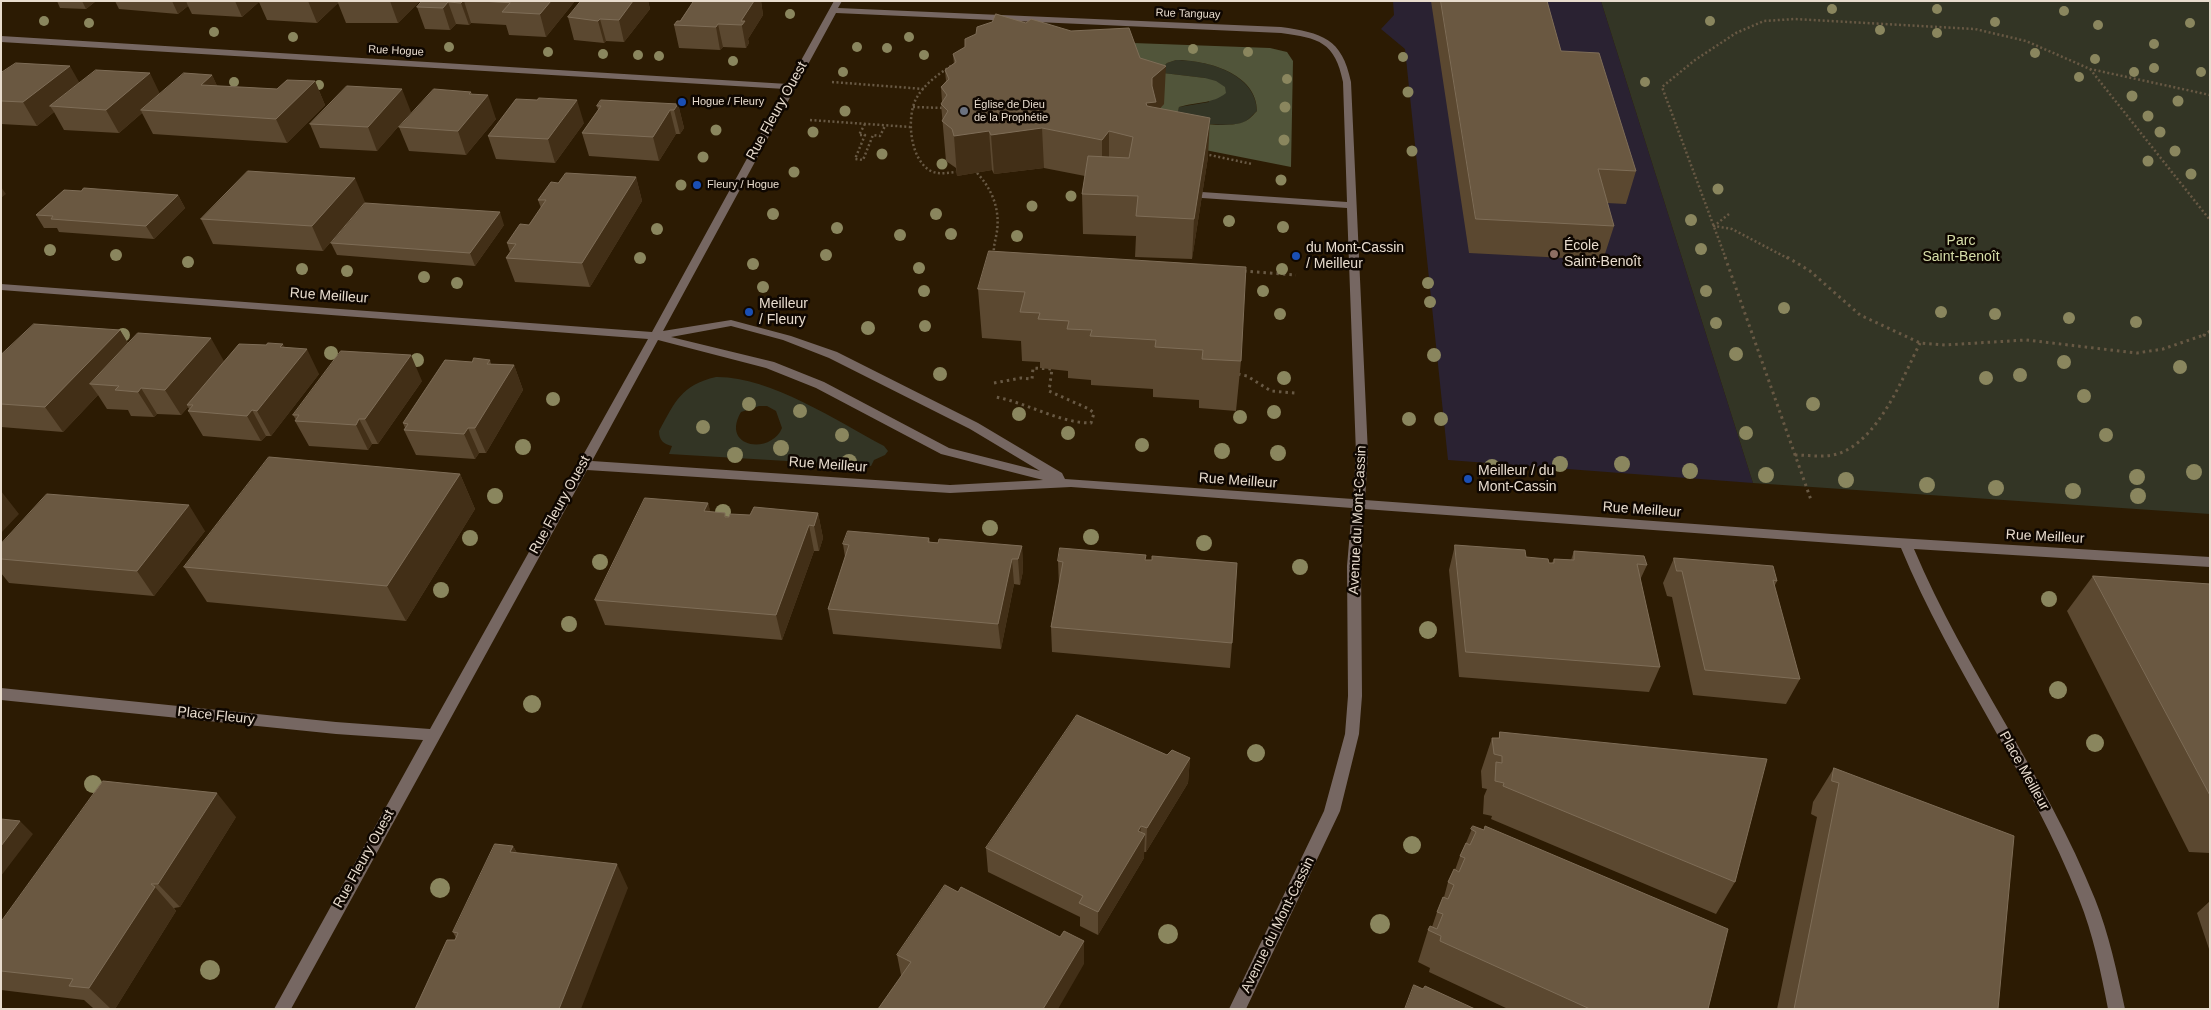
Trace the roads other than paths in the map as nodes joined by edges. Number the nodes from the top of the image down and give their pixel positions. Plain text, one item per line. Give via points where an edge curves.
1 (838, 1) edge
2 (833, 10) junction
3 (1, 38) edge
4 (1329, 43) joint
5 (790, 87) junction
6 (1202, 195) edge
7 (1352, 205) junction
8 (1, 287) edge
9 (655, 336) junction
10 (582, 464) junction
11 (1071, 484) junction
12 (1359, 505) junction
13 (1905, 544) junction
14 (2210, 562) edge
15 (1, 694) edge
16 (432, 736) junction
17 (282, 1009) edge
18 (1237, 1009) edge
19 (2117, 1009) edge

1 - 2 street, Rue Fleury Ouest
2 - 4 street, Rue Tanguay via 1268,29 1310,35
2 - 5 street, Rue Fleury Ouest
3 - 5 street, Rue Hogue
4 - 7 street, Avenue du Mont-Cassin via 1339,52 1346,71
5 - 9 street, Rue Fleury Ouest
6 - 7 street
7 - 12 street, Avenue du Mont-Cassin via 1362,454
8 - 9 street, Rue Meilleur
9 - 10 street, Rue Fleury Ouest
9 - 11 street, Rue Meilleur via 770,365 820,386 945,450
9 - 11 street, Rue Meilleur via 730,324 804,344 974,426
10 - 11 street, Rue Meilleur via 950,489
10 - 16 street, Rue Fleury Ouest
11 - 12 street, Rue Meilleur
12 - 13 street, Rue Meilleur
12 - 18 street, Avenue du Mont-Cassin via 1354,566 1354,708 1343,774 1332,811
13 - 14 street, Rue Meilleur
13 - 19 street, Place Meilleur via 1933,606 2030,780 2072,864 2099,935
15 - 16 street, Place Fleury
16 - 17 street, Rue Fleury Ouest

